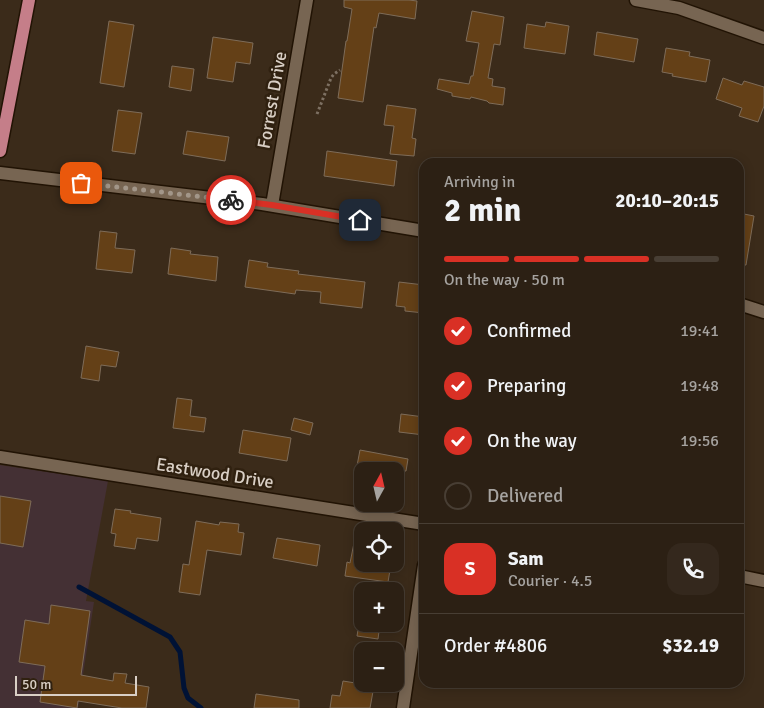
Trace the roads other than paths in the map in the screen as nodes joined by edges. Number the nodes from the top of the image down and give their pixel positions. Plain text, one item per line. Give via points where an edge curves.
1 (29, 0) edge
2 (307, 0) edge
3 (636, 0) edge
4 (764, 38) edge
5 (0, 151) edge
6 (0, 173) edge
7 (272, 205) junction
8 (419, 230) edge
9 (744, 306) edge
10 (764, 312) edge
11 (0, 458) edge
12 (419, 523) edge
13 (744, 577) edge
14 (764, 581) edge
15 (419, 599) edge
16 (403, 708) edge

1 - 5 main road
2 - 7 street, Forrest Drive
3 - 4 street via 679,8
6 - 7 street
7 - 8 street
9 - 10 street
11 - 12 street, Eastwood Drive
13 - 14 street
15 - 16 street

